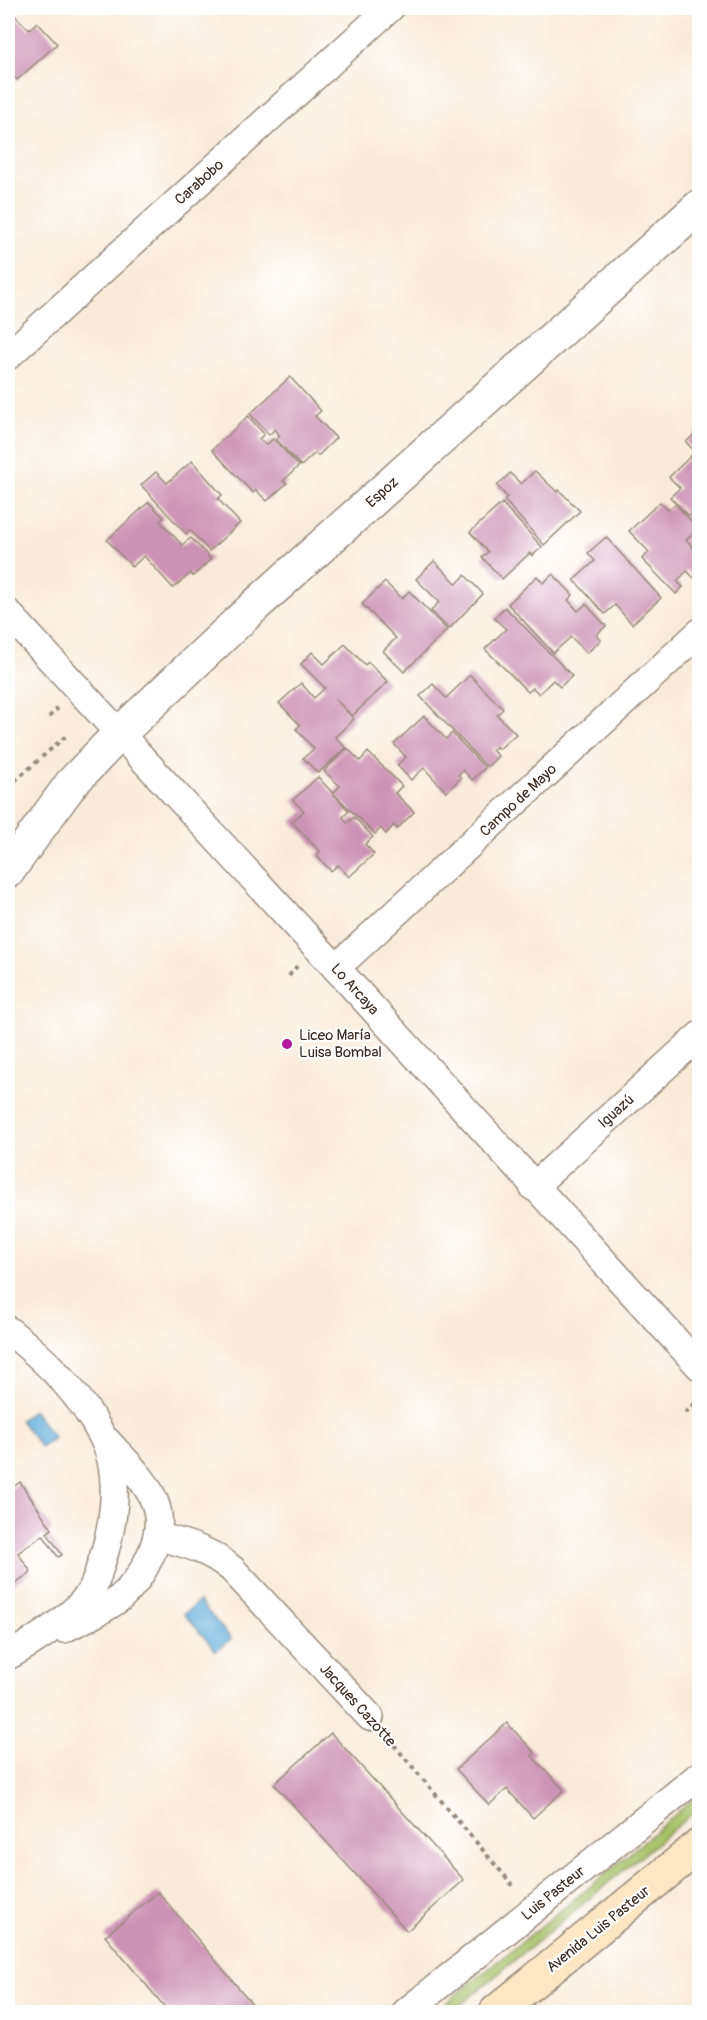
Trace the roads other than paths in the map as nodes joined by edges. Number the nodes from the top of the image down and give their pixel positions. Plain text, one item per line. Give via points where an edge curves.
1 (390, 8) edge
2 (699, 206) edge
3 (8, 356) edge
4 (8, 613) edge
5 (699, 632) edge
6 (118, 735) junction
7 (71, 784) junction
8 (8, 832) edge
9 (8, 871) edge
10 (336, 968) junction
11 (699, 1035) edge
12 (533, 1187) junction
13 (8, 1330) edge
14 (699, 1367) edge
15 (102, 1435) junction
16 (157, 1536) junction
17 (11, 1654) edge
18 (369, 1717) road end
19 (699, 1775) edge
20 (699, 1845) edge
21 (406, 2013) edge
22 (496, 2013) edge

1 - 3 street, Carabobo
2 - 6 street, Espoz via 266,596
4 - 6 street, Lo Arcaya
5 - 10 street, Campo de Mayo
6 - 7 street, Espoz
6 - 10 street, Lo Arcaya
7 - 8 street, Espoz
7 - 9 street, Espoz
10 - 12 street, Lo Arcaya
11 - 12 street, Iguazú
12 - 14 street, Lo Arcaya
13 - 15 street via 72,1389
15 - 16 street via 148,1491 158,1518
15 - 17 street via 112,1466 113,1508 107,1547 92,1589 63,1621
16 - 17 street via 145,1566 122,1596 104,1609
16 - 18 street, Jacques Cazotte via 201,1549 232,1569
19 - 21 street, Luis Pasteur
20 - 22 main road, Avenida Luis Pasteur

